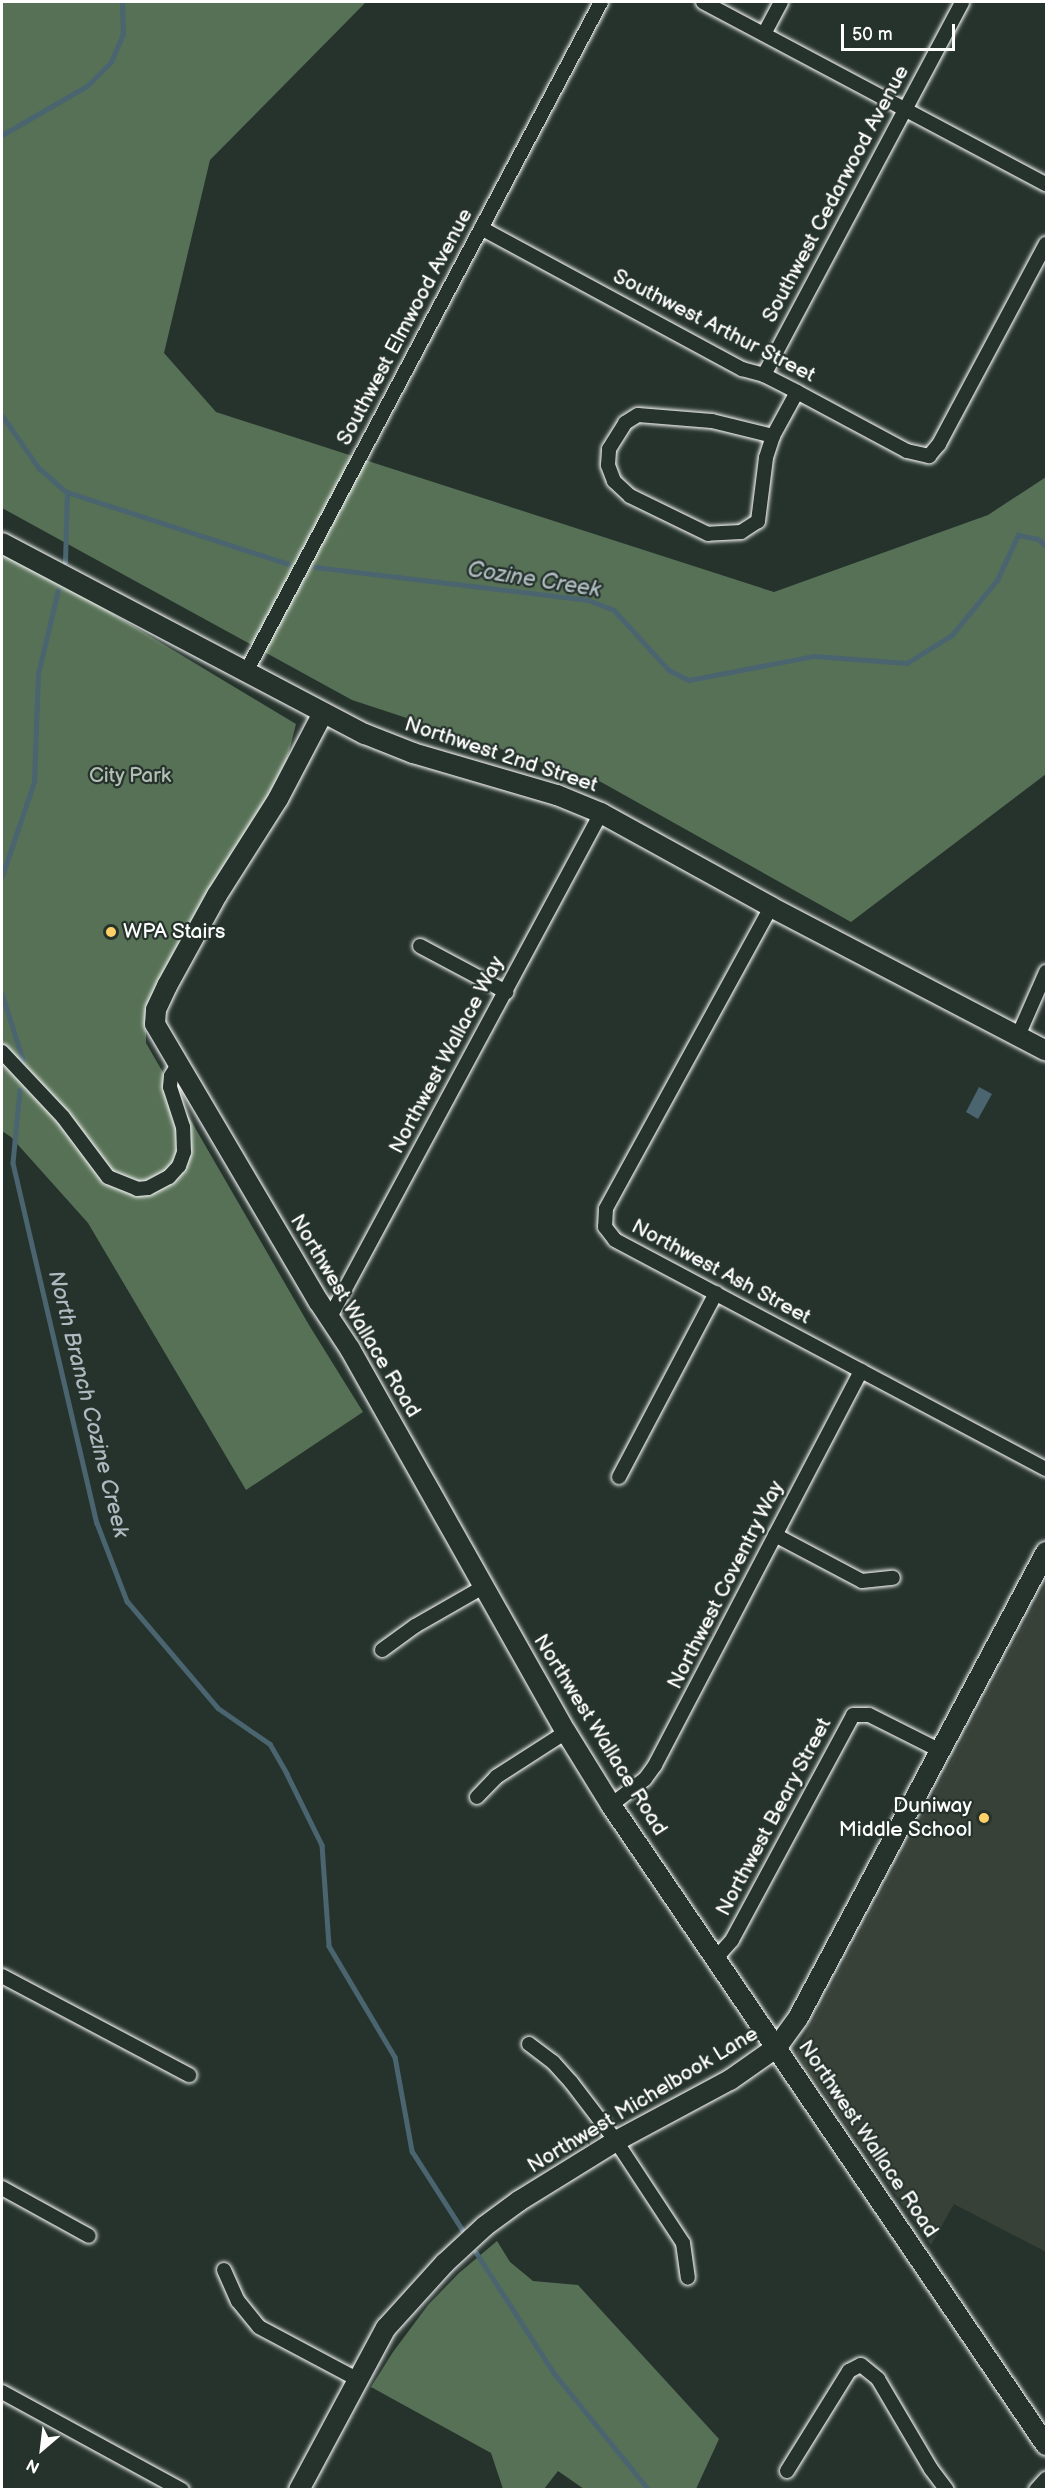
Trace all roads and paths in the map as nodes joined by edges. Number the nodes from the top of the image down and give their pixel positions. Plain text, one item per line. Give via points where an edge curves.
1 (601, 2) edge
2 (703, 2) edge
3 (781, 2) edge
4 (962, 2) edge
5 (764, 34) junction
6 (906, 109) junction
7 (1047, 184) edge
8 (481, 228) junction
9 (1047, 244) edge
10 (764, 375) junction
11 (797, 392) junction
12 (773, 436) junction
13 (2, 543) edge
14 (246, 672) junction
15 (323, 713) junction
16 (601, 813) junction
17 (771, 908) junction
18 (420, 946) dead end
19 (1047, 972) edge
20 (506, 992) junction
21 (1018, 1036) junction
22 (1047, 1051) edge
23 (2, 1052) edge
24 (178, 1063) junction
25 (716, 1293) junction
26 (330, 1317) junction
27 (861, 1371) junction
28 (1047, 1469) edge
29 (619, 1477) dead end
30 (775, 1535) junction
31 (1047, 1552) edge
32 (893, 1578) dead end
33 (483, 1587) junction
34 (382, 1650) dead end
35 (566, 1732) junction
36 (941, 1751) junction
37 (477, 1797) dead end
38 (611, 1805) junction
39 (716, 1958) junction
40 (2, 1976) edge
41 (529, 2044) dead end
42 (777, 2047) junction
43 (189, 2076) dead end
44 (616, 2141) junction
45 (2, 2188) edge
46 (89, 2236) dead end
47 (224, 2270) dead end
48 (688, 2278) dead end
49 (357, 2379) junction
50 (2, 2392) edge
51 (1047, 2445) edge
52 (787, 2471) dead end
53 (1047, 2479) edge
54 (182, 2490) edge
55 (299, 2490) edge
56 (947, 2490) edge
57 (1036, 2490) edge

1 - 8 street, Southwest Elmwood Avenue
2 - 5 street
3 - 5 street
4 - 6 street, Southwest Cedarwood Avenue
5 - 6 street
6 - 7 street
6 - 10 street, Southwest Cedarwood Avenue
8 - 10 street, Southwest Arthur Street via 742,369
8 - 14 street, Southwest Elmwood Avenue
9 - 11 street, Southwest Arthur Street via 929,456 907,451
10 - 11 street, Southwest Arthur Street
11 - 12 street
12 - 12 street via 712,421 638,415 625,423 609,449 608,465 614,481 630,496 686,525 708,534 741,532 758,521 766,458
13 - 14 street, Northwest 2nd Street
14 - 15 street, Northwest 2nd Street
15 - 16 street, Northwest 2nd Street via 413,753 512,780
15 - 24 street, Northwest Wallace Road via 278,799 216,895 156,1010 155,1023
16 - 17 street, Northwest 2nd Street
16 - 20 street, Northwest Wallace Way
17 - 21 street, Northwest 2nd Street
17 - 25 street, Northwest Ash Street via 606,1209 605,1227 615,1240
18 - 20 street
19 - 21 street
20 - 26 street, Northwest Wallace Way
21 - 22 street, Northwest 2nd Street
23 - 24 street via 63,1117 108,1177 137,1189 169,1177 184,1152 183,1127 170,1087
24 - 26 street, Northwest Wallace Road
25 - 27 street, Northwest Ash Street
25 - 29 street
26 - 33 street, Northwest Wallace Road
27 - 28 street, Northwest Ash Street
27 - 30 street, Northwest Coventry Way
30 - 32 street via 862,1581
30 - 38 street, Northwest Coventry Way via 655,1765 645,1779
31 - 36 street, Northwest Michelbook Lane
33 - 34 street
33 - 35 street, Northwest Wallace Road
35 - 37 street via 496,1777
35 - 38 street, Northwest Wallace Road
36 - 39 street, Northwest Beary Street via 869,1715 854,1715 732,1940
36 - 42 street, Northwest Michelbook Lane via 798,2018
38 - 39 street, Northwest Wallace Road
39 - 42 street, Northwest Wallace Road
40 - 43 street
41 - 44 street via 559,2069
42 - 44 street, Northwest Michelbook Lane via 730,2080
42 - 51 street, Northwest Wallace Road
44 - 48 street via 683,2243
44 - 49 street, Northwest Michelbook Lane via 519,2201 445,2262 387,2328
45 - 46 street
47 - 49 street via 238,2301 259,2327
49 - 55 street, Northwest Michelbook Lane
50 - 54 street
52 - 56 street via 849,2371 861,2365 878,2379
53 - 57 street

